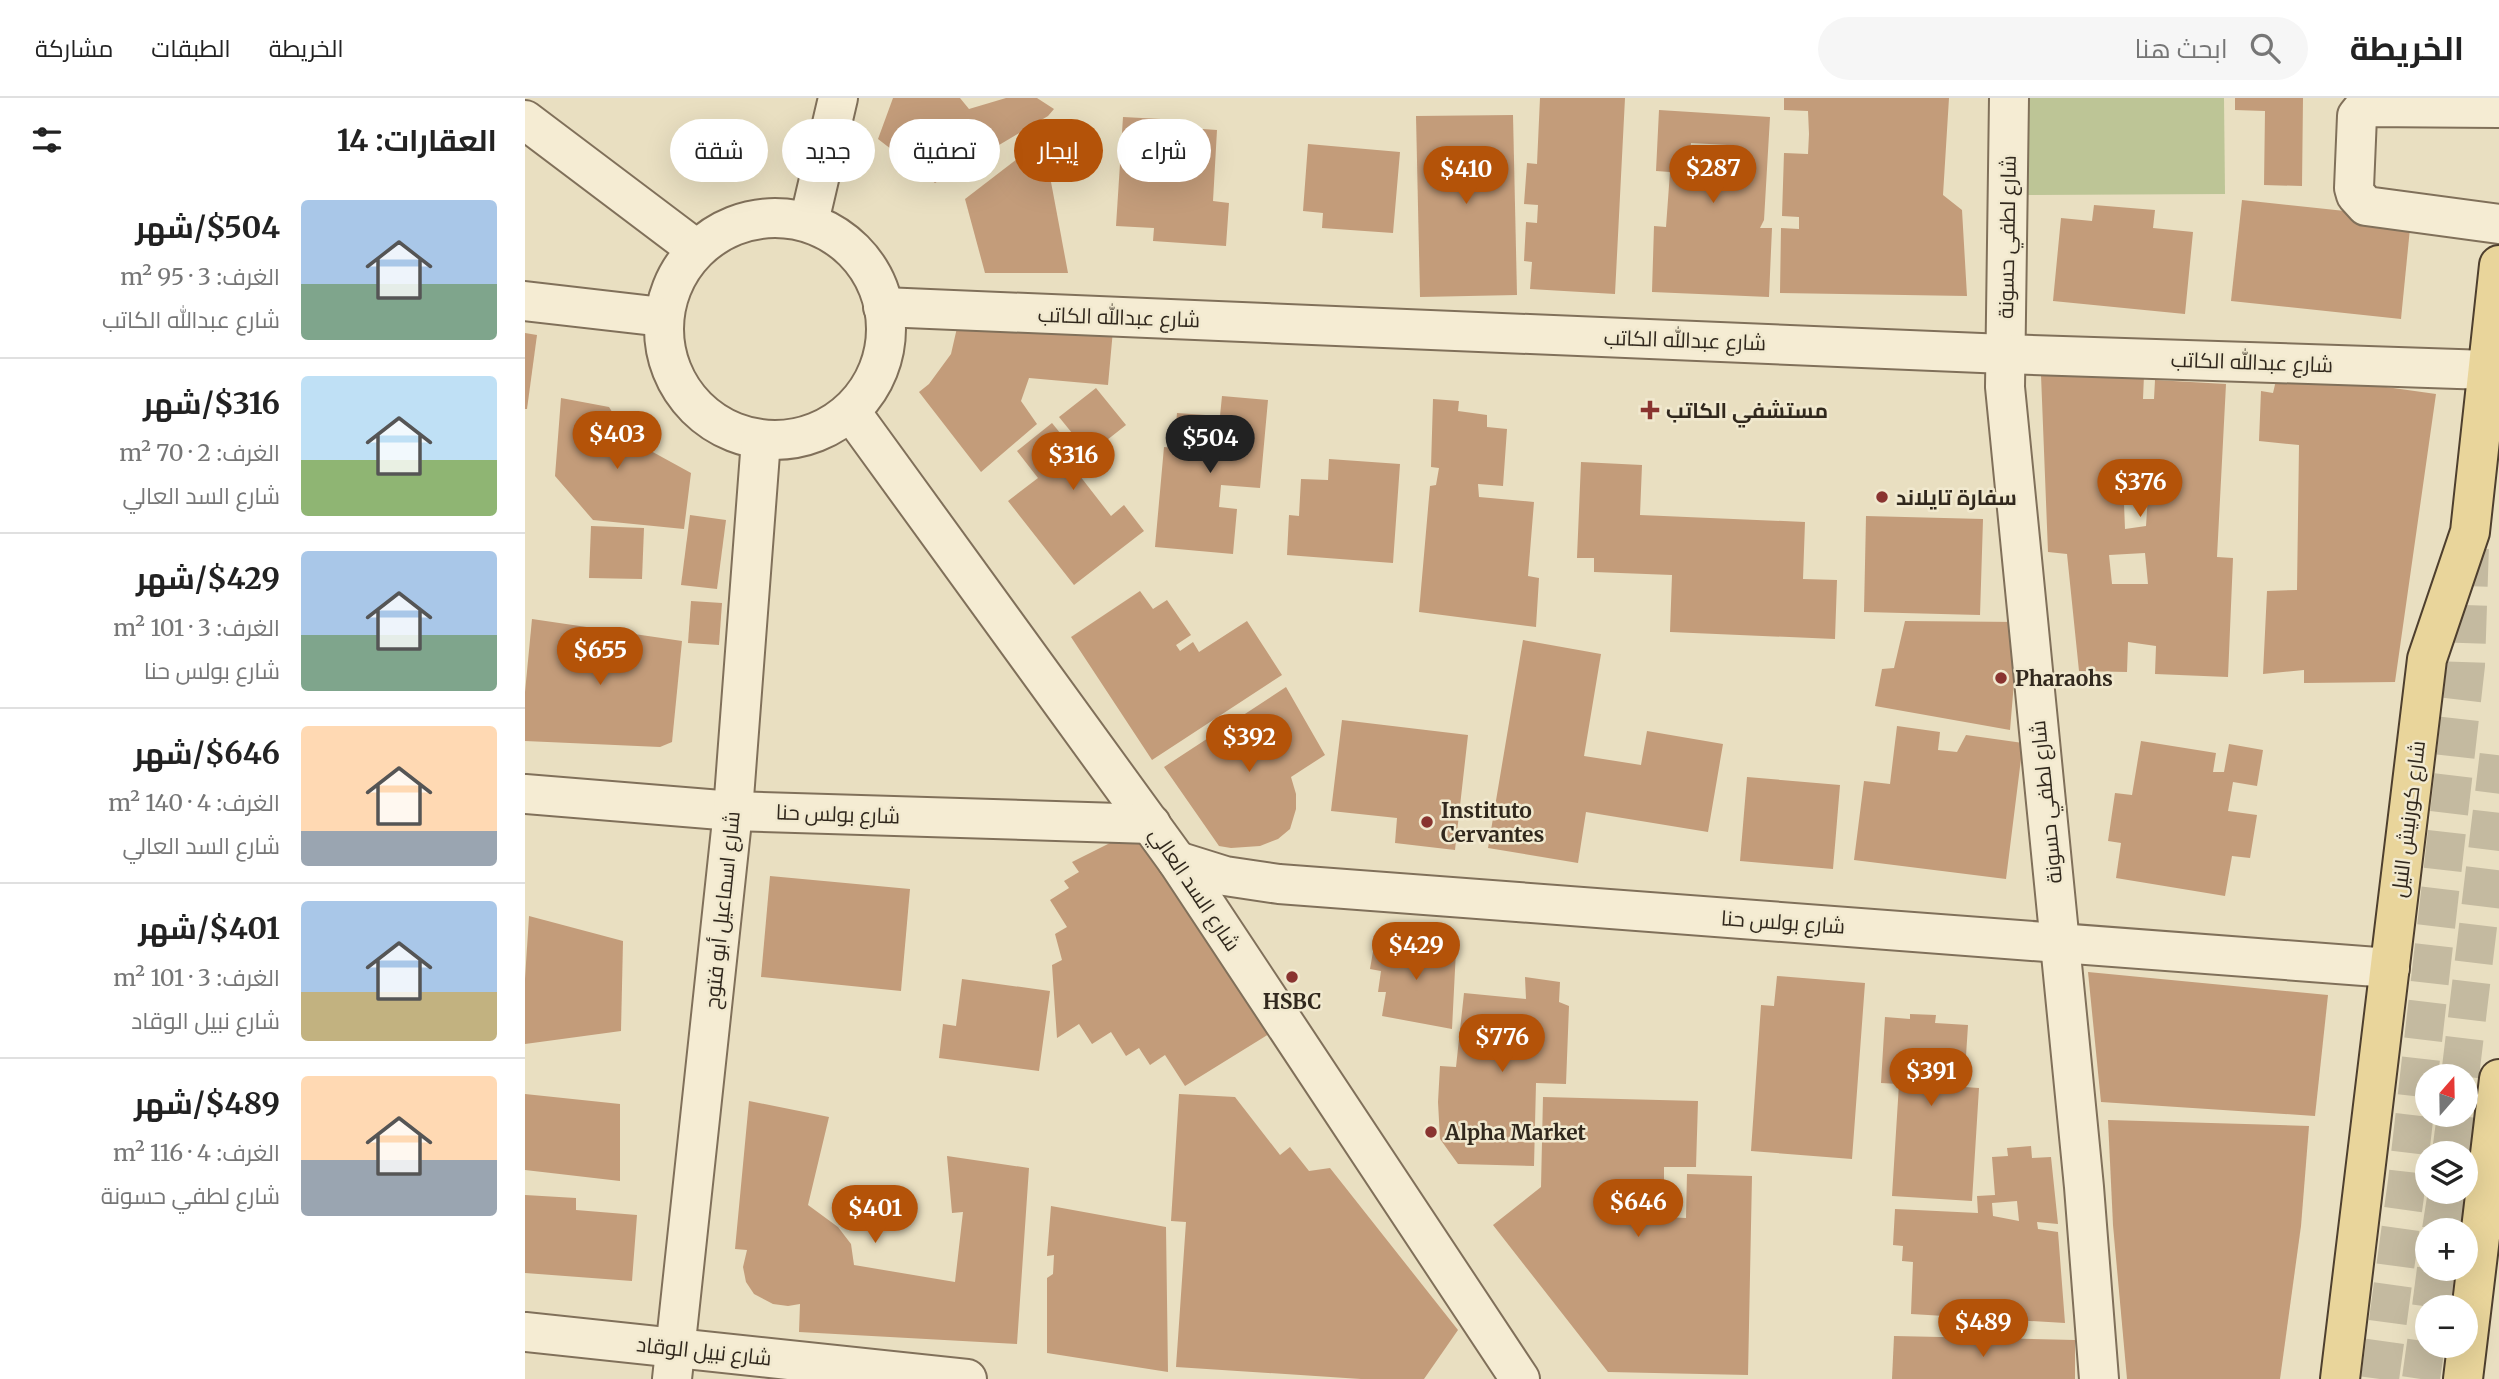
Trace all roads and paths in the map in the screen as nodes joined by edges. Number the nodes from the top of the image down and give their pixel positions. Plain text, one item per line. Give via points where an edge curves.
1 (838, 98) edge
2 (2009, 98) edge
3 (2499, 108) edge
4 (525, 120) edge
5 (809, 222) junction
6 (2499, 224) edge
7 (696, 249) junction
8 (2499, 265) edge
9 (525, 301) edge
10 (883, 307) junction
11 (663, 317) junction
12 (2005, 354) junction
13 (2488, 370) junction
14 (851, 412) junction
15 (761, 440) junction
16 (525, 794) edge
17 (733, 811) junction
18 (1151, 824) junction
19 (1177, 861) junction
20 (2060, 943) junction
21 (2391, 968) junction
22 (2499, 1079) edge
23 (525, 1332) edge
24 (673, 1363) edge
25 (967, 1379) edge
26 (1520, 1379) edge
27 (2099, 1379) edge
28 (2340, 1379) edge
29 (2463, 1379) edge

1 - 5 street
2 - 12 street, شارع لطفي حسونة
3 - 6 street via 2364,107 2357,117 2354,188 2366,206
4 - 7 street
5 - 7 street via 749,220 720,231
5 - 10 street via 841,239 867,265
7 - 11 street via 680,269
8 - 13 main road, شارع كورنيش النيل
9 - 11 street
10 - 12 street, شارع عبدالله الكاتب
10 - 14 street via 887,333 882,362 870,389
11 - 15 street via 665,352 677,384 699,411 727,430
12 - 13 street, شارع عبدالله الكاتب
12 - 20 street, شارع لطفي حسونة
13 - 21 main road, شارع كورنيش النيل via 2470,532 2427,659
14 - 15 street via 809,436
14 - 18 street, شارع السد العالي
15 - 17 street, شارع اسماعيل أبو فتوح
16 - 17 street, شارع بولس حنا
17 - 18 street, شارع بولس حنا
17 - 24 street, شارع اسماعيل أبو فتوح
18 - 19 street, شارع السد العالي
19 - 20 street, شارع بولس حنا via 1225,876 1279,884
19 - 26 street, شارع السد العالي
20 - 21 street, شارع بولس حنا
20 - 27 street, شارع لطفي حسونة
21 - 28 main road, شارع كورنيش النيل
22 - 29 main road
23 - 24 street, شارع نبيل الوقاد
24 - 25 street, شارع نبيل الوقاد

